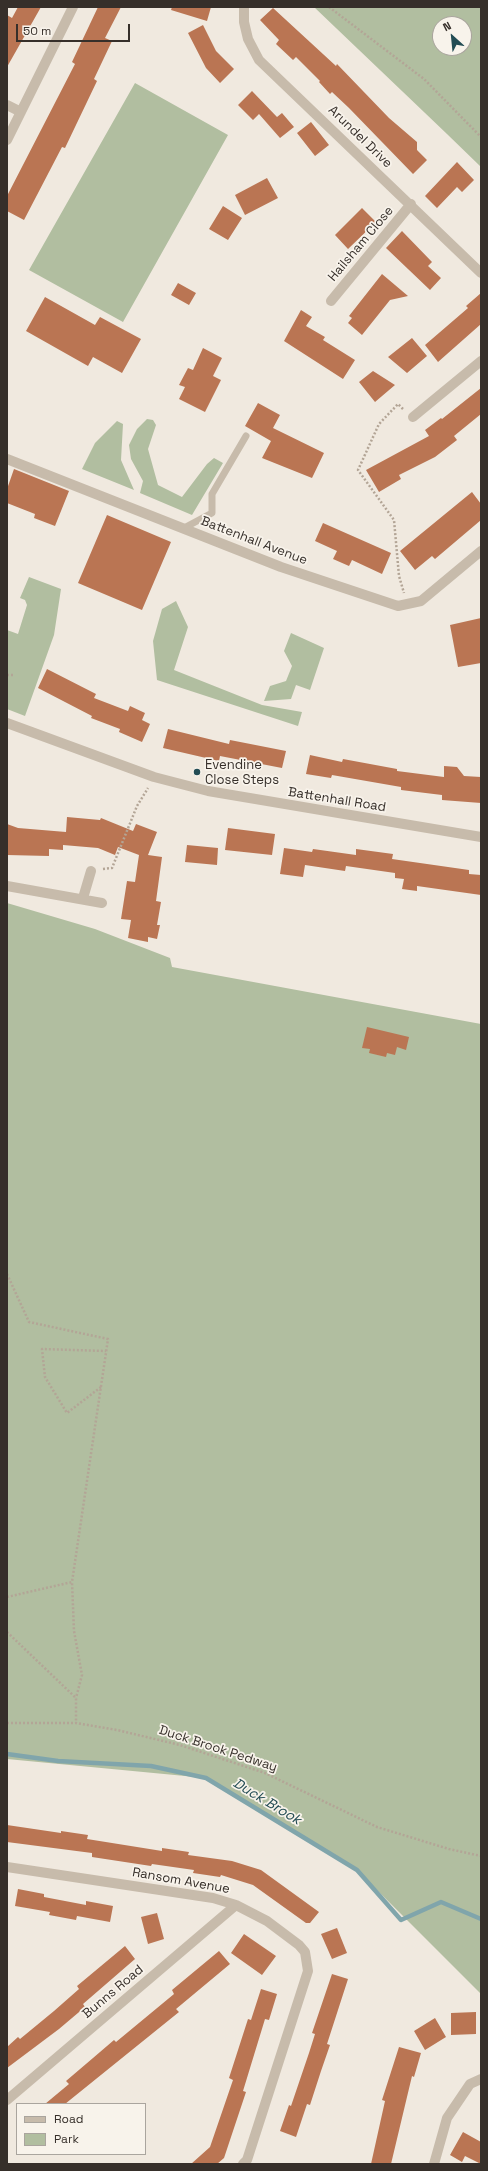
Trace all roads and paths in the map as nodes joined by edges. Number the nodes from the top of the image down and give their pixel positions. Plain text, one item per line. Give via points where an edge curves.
1 (73, 7) edge
2 (244, 7) edge
3 (329, 7) edge
4 (7, 105) edge
5 (21, 112) junction
6 (481, 136) edge
7 (7, 140) edge
8 (411, 204) junction
9 (481, 273) edge
10 (331, 301) dead end
11 (481, 361) edge
12 (413, 417) joint
13 (246, 436) dead end
14 (7, 459) edge
15 (184, 528) junction
16 (481, 551) edge
17 (398, 606) junction
18 (7, 675) edge
19 (15, 675) dead end
20 (7, 723) edge
21 (154, 777) junction
22 (481, 837) edge
23 (91, 871) joint
24 (7, 886) edge
25 (83, 898) junction
26 (102, 903) dead end
27 (7, 1274) edge
28 (106, 1351) junction
29 (101, 1387) junction
30 (72, 1582) junction
31 (7, 1597) edge
32 (7, 1632) edge
33 (76, 1698) junction
34 (7, 1723) edge
35 (76, 1723) junction
36 (481, 1856) edge
37 (7, 1867) edge
38 (236, 1905) junction
39 (481, 2079) edge
40 (7, 2100) edge
41 (242, 2164) edge
42 (434, 2164) edge

1 - 5 street
2 - 8 street, Arundel Drive via 248,40 259,60
3 - 6 path via 424,79
4 - 5 street
5 - 7 street
8 - 9 street, Arundel Drive
8 - 10 street, Hailsham Close
11 - 12 street
12 - 17 path via 398,404 379,424 358,470 394,520 399,576 404,592
13 - 15 lane via 212,494 212,513
14 - 15 street, Battenhall Avenue
15 - 17 street, Battenhall Avenue via 281,567
16 - 17 street via 421,601
18 - 19 path
20 - 21 street, Battenhall Road
21 - 22 street, Battenhall Road via 208,791
21 - 23 path via 137,806 112,868
23 - 25 street
24 - 25 street
25 - 26 street
27 - 28 path via 29,1322 108,1339
28 - 29 path
28 - 29 path via 42,1349 46,1377 67,1413
29 - 30 path
30 - 31 path
30 - 33 path via 74,1631 82,1675
32 - 33 path
33 - 35 path
34 - 35 path, Duck Brook Pedway
35 - 36 path, Duck Brook Pedway via 180,1744 265,1773 377,1827
37 - 38 street, Ransom Avenue via 213,1898
38 - 40 street, Bunns Road
38 - 41 street, Ransom Avenue via 267,1921 299,1945 305,1952 308,1971 247,2160
39 - 42 street via 470,2084 447,2118

